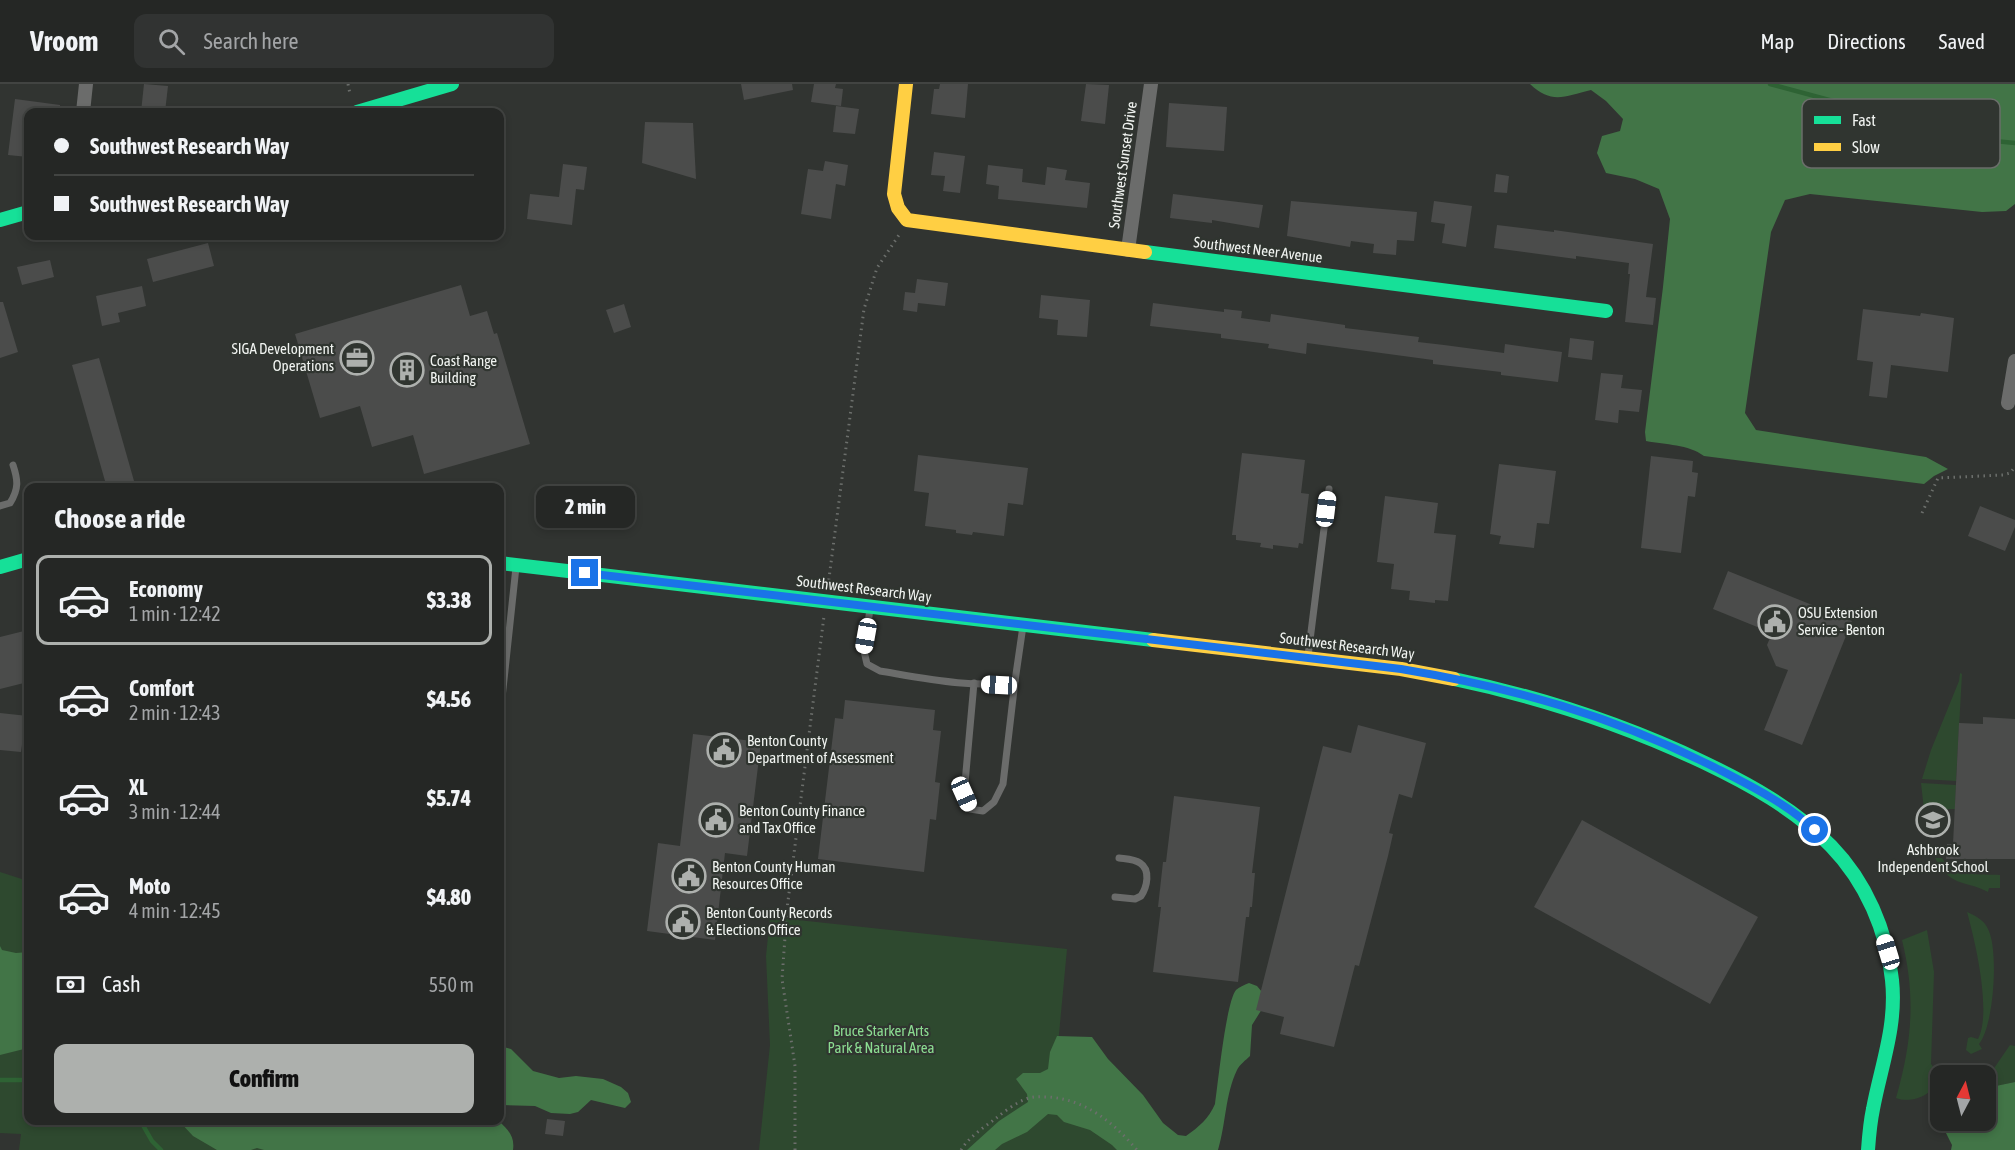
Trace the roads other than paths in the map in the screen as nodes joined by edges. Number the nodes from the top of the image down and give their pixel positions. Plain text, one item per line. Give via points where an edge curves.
1 (86, 84) edge
2 (452, 84) edge
3 (906, 84) edge
4 (1151, 84) edge
5 (83, 108) edge
6 (371, 108) edge
7 (24, 213) edge
8 (0, 220) edge
9 (1128, 250) junction
10 (1606, 311) dead end
11 (2015, 362) edge
12 (2008, 403) dead end
13 (13, 465) dead end
14 (1329, 489) dead end
15 (0, 506) edge
16 (24, 560) edge
17 (504, 564) edge
18 (516, 565) junction
19 (0, 567) edge
20 (870, 607) junction
21 (1023, 625) junction
22 (1308, 658) junction
23 (504, 673) edge
24 (1014, 681) junction
25 (974, 683) junction
26 (1119, 858) dead end
27 (1115, 897) dead end
28 (1868, 1150) edge

1 - 5 street
2 - 6 main road
3 - 9 main road, Southwest Neer Avenue via 894,194 907,220
4 - 9 street, Southwest Sunset Drive
7 - 8 main road
9 - 10 main road, Southwest Neer Avenue
11 - 12 street
13 - 15 lane via 17,490 10,503
14 - 22 lane
16 - 19 main road
17 - 18 main road, Southwest Research Way
18 - 20 main road, Southwest Research Way
18 - 23 lane
20 - 21 main road, Southwest Research Way
20 - 25 lane via 864,651 867,664 880,671
21 - 22 main road, Southwest Research Way
21 - 24 lane
22 - 28 main road, Southwest Research Way via 1453,677 1578,710 1674,747 1744,782 1807,822 1847,864 1864,890 1888,952 1892,1022
24 - 25 lane via 999,685
24 - 25 lane via 1003,784 994,802 983,811 970,809 964,794
26 - 27 lane via 1143,865 1147,882 1141,896

